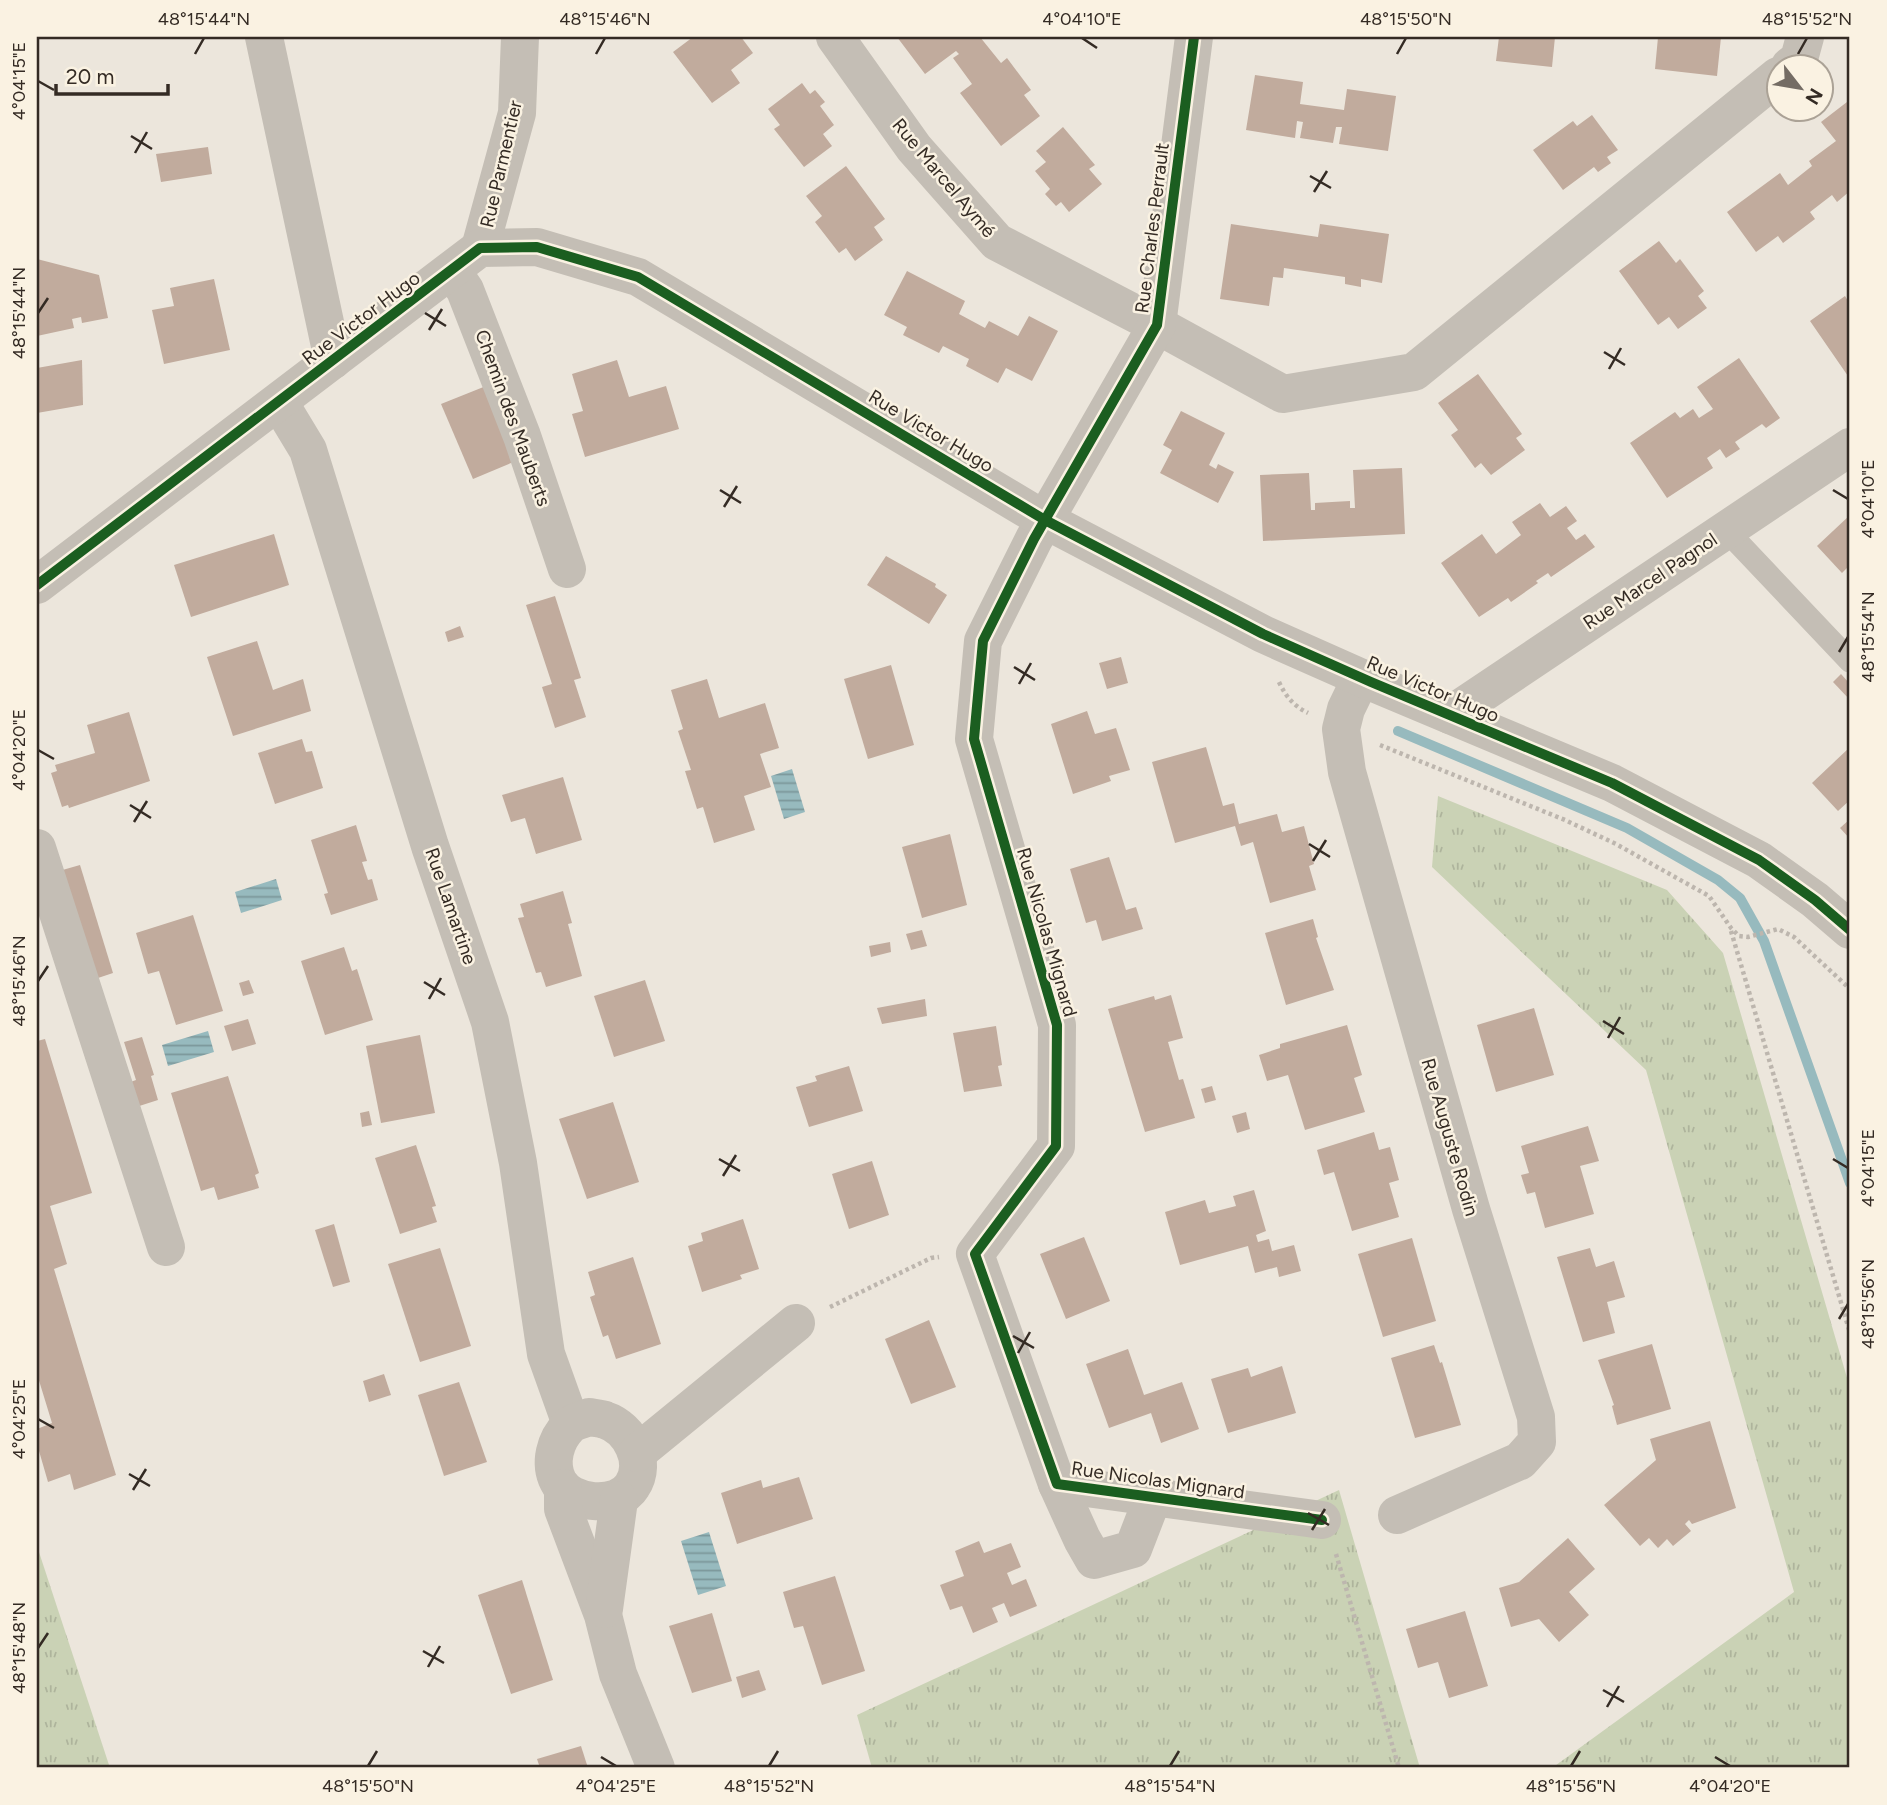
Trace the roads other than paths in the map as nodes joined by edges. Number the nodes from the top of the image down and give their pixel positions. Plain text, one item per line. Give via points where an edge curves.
1 (264, 37) edge
2 (520, 37) edge
3 (835, 37) edge
4 (1195, 37) edge
5 (1764, 88) edge
6 (466, 259) junction
7 (1157, 325) junction
8 (333, 360) junction
9 (279, 402) junction
10 (1850, 447) edge
11 (1045, 520) junction
12 (1726, 530) junction
13 (567, 569) dead end
14 (37, 585) edge
15 (1850, 661) edge
16 (1361, 678) junction
17 (1450, 715) junction
18 (37, 848) edge
19 (1850, 930) edge
20 (166, 1247) dead end
21 (796, 1323) road end
22 (570, 1424) junction
23 (637, 1453) junction
24 (1057, 1484) junction
25 (564, 1488) junction
26 (1153, 1497) junction
27 (619, 1500) junction
28 (1397, 1515) dead end
29 (1317, 1519) road end
30 (603, 1615) junction
31 (656, 1768) edge

1 - 8 street
2 - 6 street, Rue Parmentier via 517,113
3 - 7 street, Rue Marcel Aymé via 914,148 997,242
4 - 7 street, Rue Charles Perrault
5 - 7 street, Rue Charles Perrault via 1414,372 1283,394
6 - 8 street, Rue Victor Hugo
6 - 11 street, Rue Victor Hugo via 537,247 638,277
6 - 13 street, Chemin des Mauberts via 465,290 523,436
7 - 11 street, Rue Charles Perrault
8 - 9 street, Rue Victor Hugo
9 - 14 street, Rue Victor Hugo
9 - 22 street, Rue Lamartine via 308,450 430,846 490,1021 518,1163 546,1354
10 - 12 street, Rue Marcel Pagnol
11 - 16 street, Rue Victor Hugo via 1263,634 1284,659
11 - 24 street, Rue Nicolas Mignard via 983,641 974,740 1057,1025 1056,1146 975,1254
12 - 15 lane
12 - 17 street, Rue Marcel Pagnol
16 - 17 street, Rue Victor Hugo
16 - 28 street, Rue Auguste Rodin via 1341,729 1347,772 1471,1209 1536,1417 1537,1442 1520,1461
17 - 19 street, Rue Victor Hugo via 1612,783 1759,860
18 - 20 street
21 - 23 street
22 - 23 street via 589,1417 607,1420 626,1434
22 - 25 street via 557,1443 553,1464
23 - 27 street via 633,1486
24 - 26 street, Rue Nicolas Mignard
24 - 26 street, Rue Nicolas Mignard via 1094,1560 1133,1549
25 - 27 street via 596,1502
25 - 30 street via 563,1509
26 - 29 street, Rue Nicolas Mignard
27 - 30 street
30 - 31 street via 618,1674

